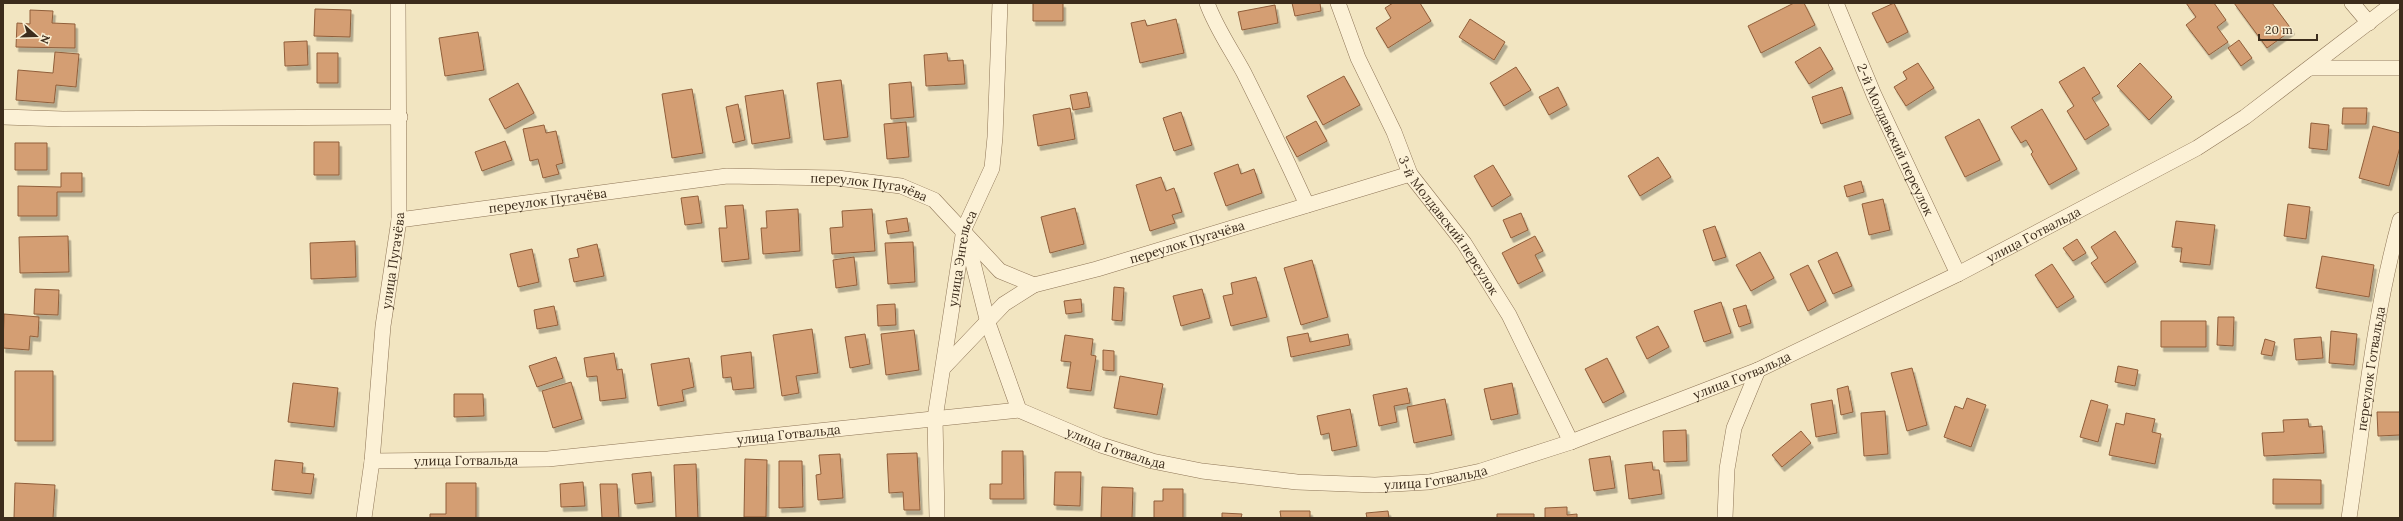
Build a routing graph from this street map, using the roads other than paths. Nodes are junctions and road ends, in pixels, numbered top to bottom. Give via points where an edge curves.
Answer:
1 (398, 3) edge
2 (1000, 3) edge
3 (1207, 3) edge
4 (1338, 3) edge
5 (1836, 3) edge
6 (2352, 3) edge
7 (2394, 3) edge
8 (2369, 23) junction
9 (2310, 68) junction
10 (2400, 68) edge
11 (3, 117) edge
12 (400, 117) junction
13 (1410, 174) junction
14 (1307, 205) junction
15 (400, 220) junction
16 (2400, 220) edge
17 (964, 229) junction
18 (1958, 274) junction
19 (1034, 285) junction
20 (988, 323) junction
21 (944, 367) junction
22 (1758, 370) junction
23 (1019, 410) junction
24 (936, 418) junction
25 (1571, 442) junction
26 (372, 461) junction
27 (364, 518) edge
28 (937, 518) edge
29 (1725, 518) edge
30 (2349, 518) edge

1 - 12 street, улица Пугачёва
2 - 17 street, улица Энгельса via 992,168
3 - 14 street via 1215,24 1273,131
4 - 13 street, 3-й Молдавский переулок via 1358,58 1394,132
5 - 18 street, 2-й Молдавский переулок via 1874,96
6 - 8 street
7 - 8 street, улица Готвальда
8 - 9 street, улица Готвальда
9 - 10 street
9 - 18 street, улица Готвальда via 2245,117 2197,148
11 - 12 street
12 - 15 street, улица Пугачёва
13 - 14 street, переулок Пугачёва
13 - 25 street, 3-й Молдавский переулок via 1464,243 1509,315
14 - 19 street, переулок Пугачёва via 1097,269
15 - 17 street, переулок Пугачёва via 727,176 837,178 901,186 934,200
15 - 26 street, улица Пугачёва via 383,326
16 - 30 street, переулок Готвальда via 2390,255 2377,322
17 - 19 street, переулок Пугачёва via 1000,271
17 - 20 street
17 - 21 street, улица Энгельса
18 - 22 street, улица Готвальда
19 - 20 street via 1004,304
20 - 21 street
20 - 23 street
21 - 24 street, улица Энгельса
22 - 25 street, улица Готвальда
22 - 29 street via 1734,428 1727,469
23 - 24 street, улица Готвальда
23 - 25 street, улица Готвальда via 1101,445 1152,461 1202,471 1297,482 1375,485 1428,482 1481,471
24 - 26 street, улица Готвальда via 548,459
24 - 28 street, улица Энгельса
26 - 27 street, улица Пугачёва

